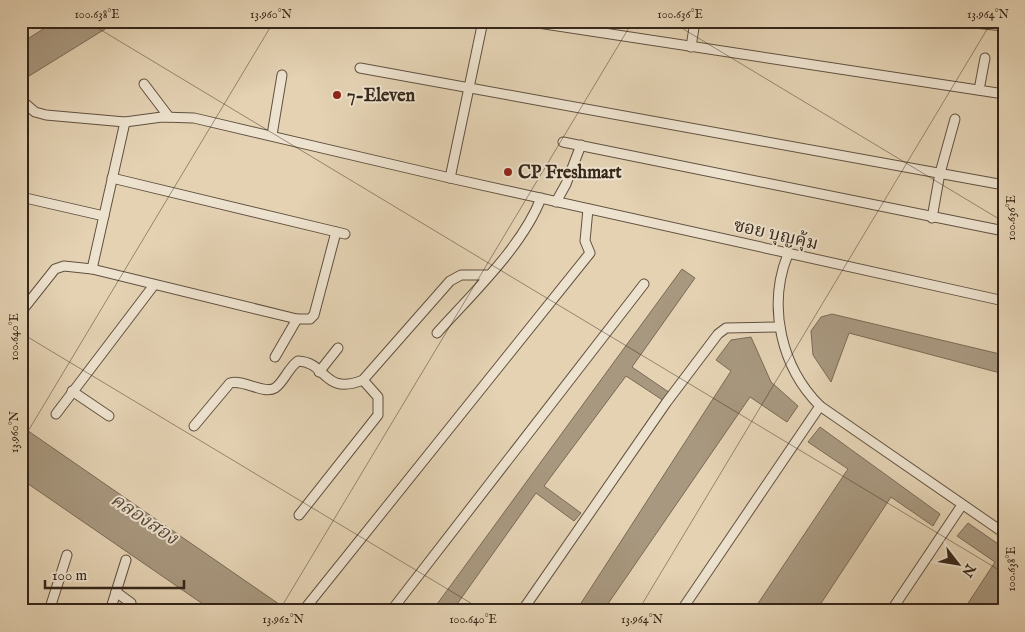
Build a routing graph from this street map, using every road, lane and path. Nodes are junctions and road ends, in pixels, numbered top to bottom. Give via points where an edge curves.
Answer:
1 (483, 21) edge
2 (525, 21) edge
3 (695, 21) edge
4 (954, 21) edge
5 (1004, 26) edge
6 (691, 47) junction
7 (985, 58) dead end
8 (360, 68) dead end
9 (282, 75) dead end
10 (144, 84) dead end
11 (469, 89) junction
12 (979, 90) junction
13 (1004, 94) edge
14 (21, 100) edge
15 (169, 117) junction
16 (955, 118) dead end
17 (125, 122) junction
18 (272, 135) junction
19 (563, 142) dead end
20 (580, 145) junction
21 (940, 172) junction
22 (112, 178) junction
23 (450, 178) junction
24 (1004, 185) edge
25 (21, 197) edge
26 (540, 198) junction
27 (556, 202) junction
28 (588, 209) junction
29 (104, 216) junction
30 (932, 218) junction
31 (1004, 231) edge
32 (788, 254) junction
33 (92, 269) junction
34 (489, 275) junction
35 (644, 284) dead end
36 (154, 285) junction
37 (1004, 301) edge
38 (21, 312) edge
39 (297, 319) junction
40 (779, 327) junction
41 (437, 333) dead end
42 (338, 348) dead end
43 (274, 357) dead end
44 (320, 372) junction
45 (364, 380) junction
46 (72, 392) junction
47 (820, 406) junction
48 (56, 414) dead end
49 (110, 416) dead end
50 (194, 426) dead end
51 (962, 505) junction
52 (299, 515) dead end
53 (1004, 533) edge
54 (67, 555) dead end
55 (126, 560) dead end
56 (116, 592) junction
57 (49, 611) edge
58 (110, 611) edge
59 (132, 611) edge
60 (303, 611) edge
61 (391, 611) edge
62 (522, 611) edge
63 (681, 611) edge
64 (891, 611) edge

1 - 11 street
2 - 6 street
3 - 6 street
4 - 5 street
6 - 12 street
7 - 12 street
8 - 11 street
9 - 18 street
10 - 15 street
11 - 21 street
11 - 23 street
12 - 13 street
14 - 17 street, ซอย บุญคุ้ม via 35,112 46,115
15 - 17 street, ซอย บุญคุ้ม
15 - 18 street, ซอย บุญคุ้ม via 194,118
16 - 21 street
17 - 22 street
18 - 23 street, ซอย บุญคุ้ม
19 - 20 street
20 - 27 street
20 - 30 street
21 - 24 street
21 - 30 street
22 - 29 street
22 - 39 street via 341,233 314,315 310,319
23 - 26 street, ซอย บุญคุ้ม
25 - 29 street
26 - 27 street, ซอย บุญคุ้ม
26 - 34 street via 526,229
27 - 28 street, ซอย บุญคุ้ม
28 - 32 street, ซอย บุญคุ้ม
28 - 60 street via 585,241 590,253
29 - 33 street
30 - 31 street
32 - 37 street, ซอย บุญคุ้ม
32 - 40 street via 778,290
33 - 36 street
33 - 38 street via 64,266 55,269
34 - 41 street
34 - 45 street via 461,275 450,281
35 - 61 street
36 - 39 street
36 - 46 street
39 - 43 street
40 - 47 street via 792,368
40 - 62 street via 726,328 718,334 666,403
42 - 44 street
44 - 45 street via 340,385
44 - 50 street via 311,364 298,361 275,388 267,390 243,382 230,383
45 - 52 street via 378,397 378,415
46 - 48 street
46 - 49 street
47 - 51 street
47 - 63 street
51 - 53 street
51 - 64 street
54 - 57 street
55 - 56 street
56 - 58 street
56 - 59 street via 131,603

